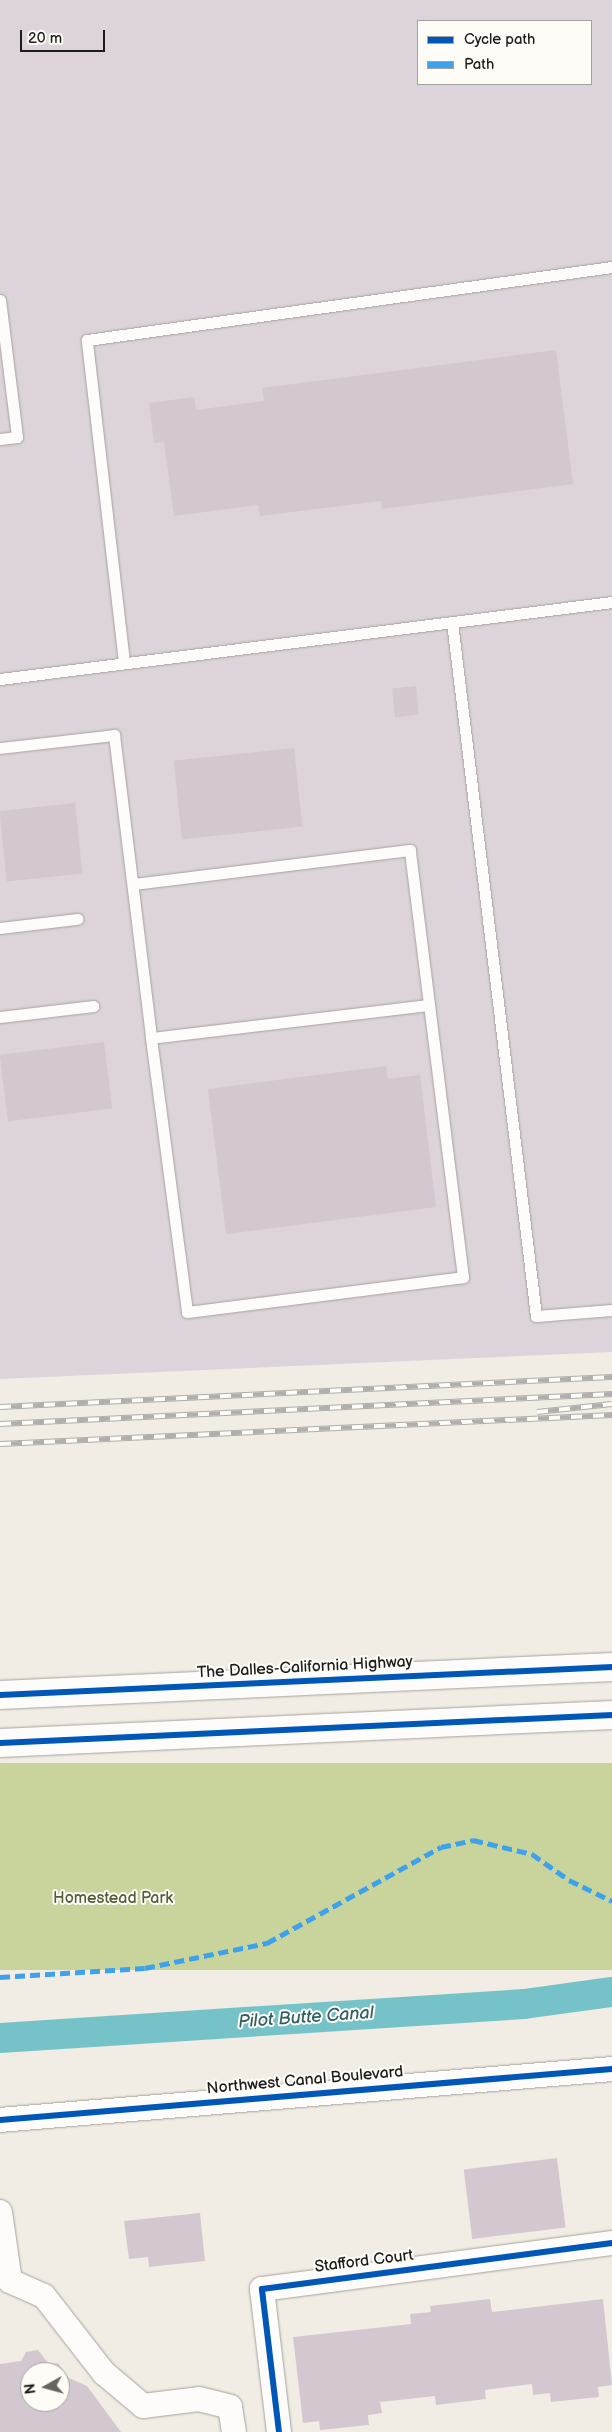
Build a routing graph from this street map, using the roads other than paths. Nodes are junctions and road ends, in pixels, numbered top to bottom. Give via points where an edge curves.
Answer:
1 (612, 267) edge
2 (0, 300) edge
3 (0, 439) edge
4 (612, 602) edge
5 (452, 622) junction
6 (124, 662) junction
7 (0, 679) edge
8 (0, 748) edge
9 (133, 884) junction
10 (77, 919) dead end
11 (0, 928) edge
12 (429, 1005) junction
13 (93, 1006) dead end
14 (0, 1017) edge
15 (151, 1038) junction
16 (612, 1310) edge
17 (612, 1667) edge
18 (0, 1695) edge
19 (612, 1715) edge
20 (0, 1743) edge
21 (612, 2069) edge
22 (0, 2120) edge
23 (0, 2212) edge
24 (612, 2243) edge
25 (5, 2284) edge
26 (234, 2432) edge
27 (279, 2432) edge

1 - 6 lane via 87,340
2 - 3 lane via 17,437
4 - 5 lane
5 - 6 lane
5 - 16 lane via 536,1316
6 - 7 lane
8 - 9 lane via 114,735
9 - 12 lane via 410,850
9 - 15 lane
10 - 11 lane
12 - 15 lane
12 - 15 lane via 463,1277 187,1312
13 - 14 lane
17 - 18 highway, The Dalles-California Highway
19 - 20 highway
21 - 22 street, Northwest Canal Boulevard
23 - 25 street
24 - 27 street, Stafford Court via 262,2289
25 - 26 street via 44,2296 104,2373 143,2406 200,2399 230,2407

